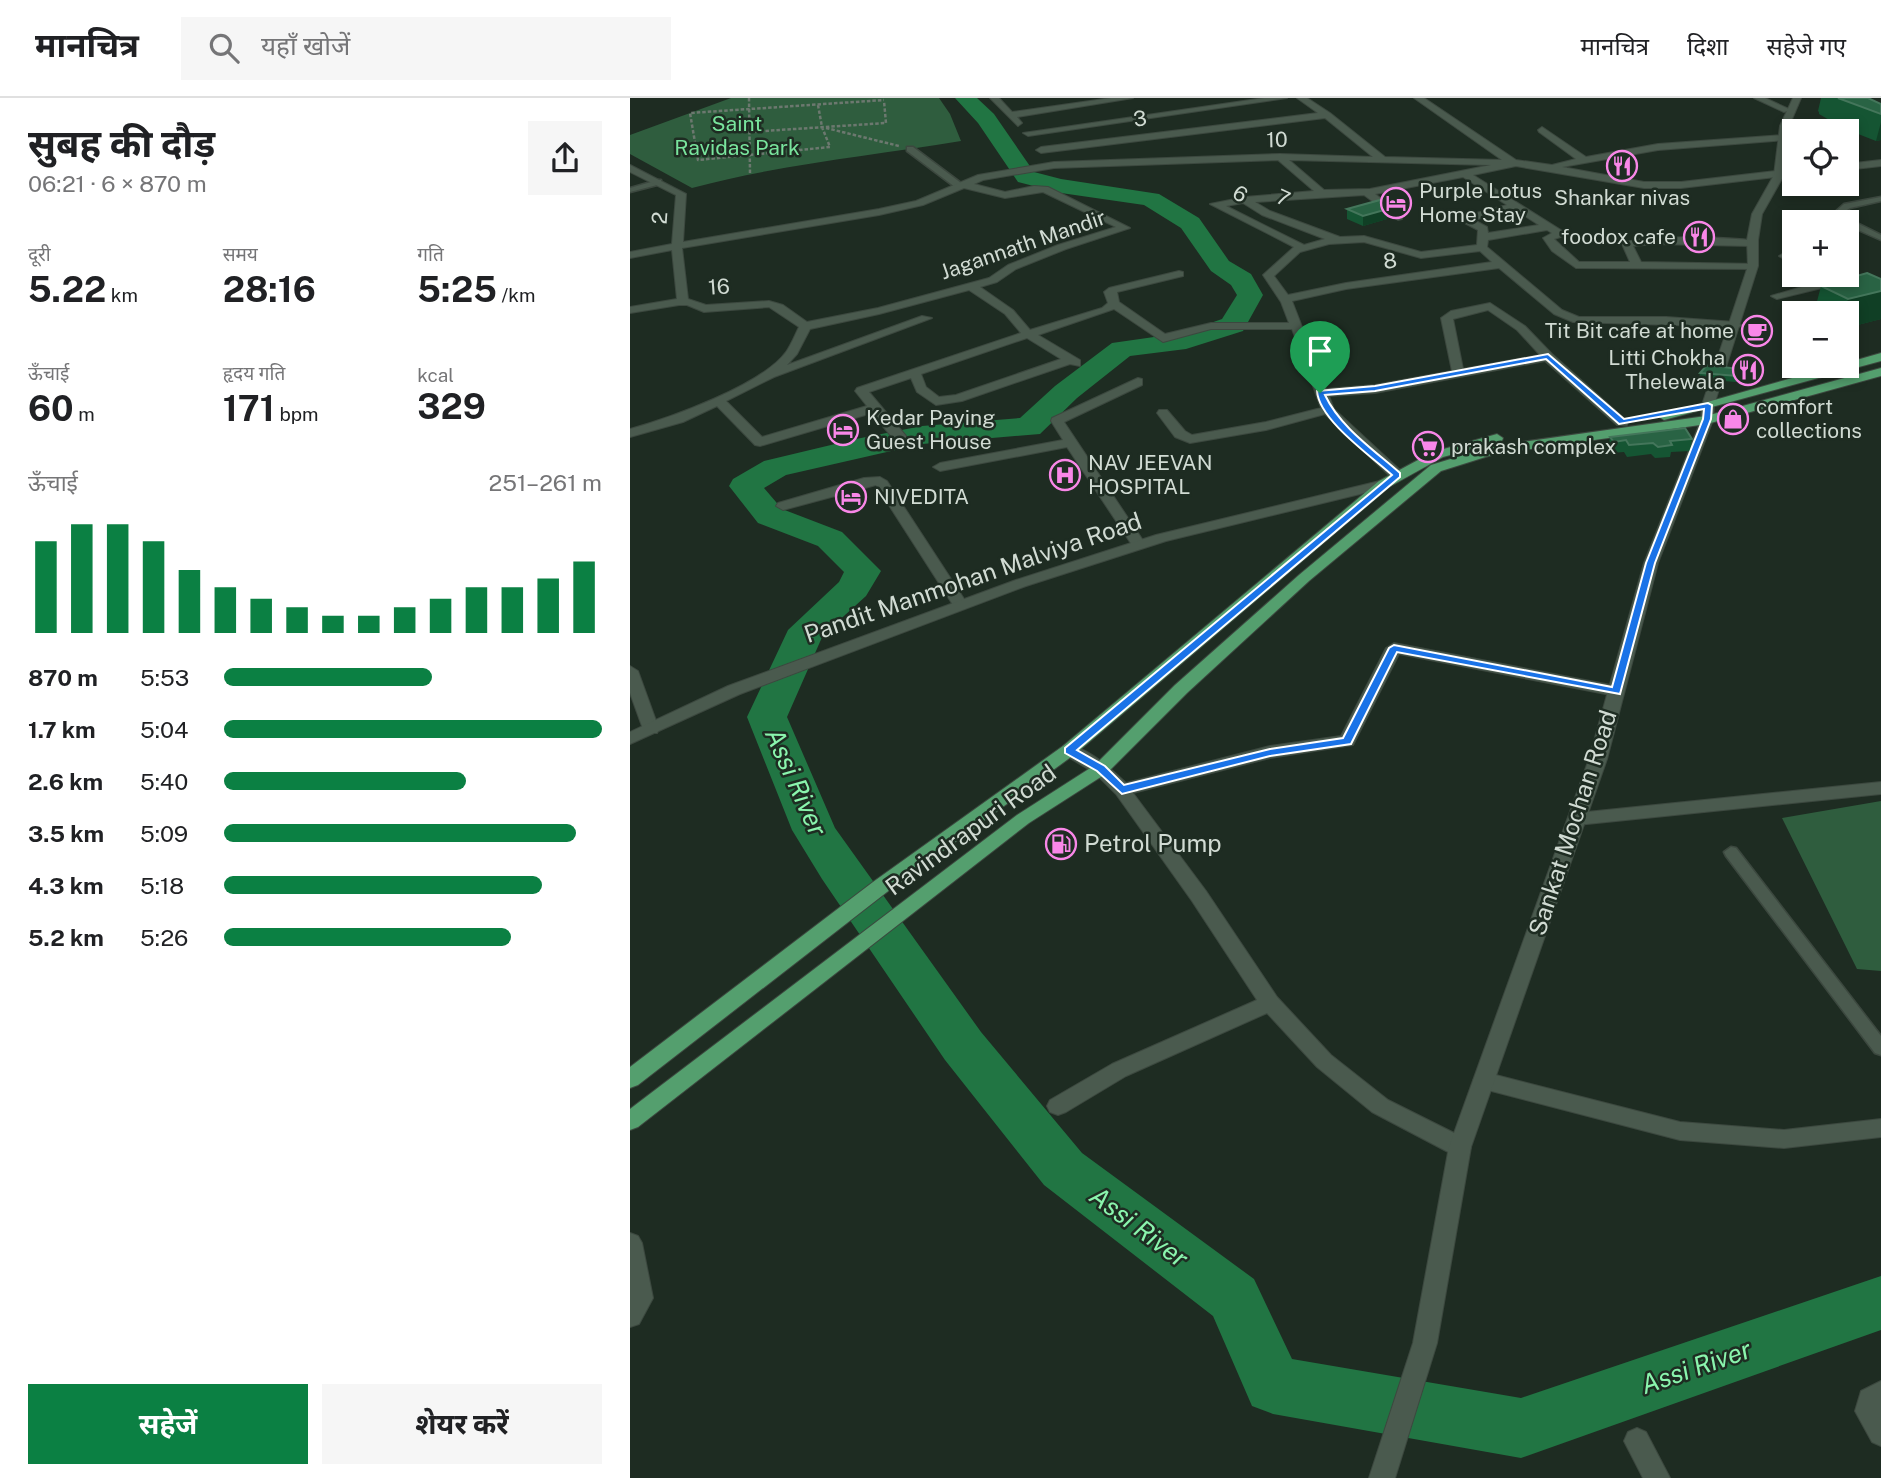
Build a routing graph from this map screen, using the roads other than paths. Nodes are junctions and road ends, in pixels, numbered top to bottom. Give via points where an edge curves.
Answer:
1 (994, 98) edge
2 (1129, 98) edge
3 (1283, 98) edge
4 (1300, 98) edge
5 (1418, 98) edge
6 (1758, 98) edge
7 (1797, 98) edge
8 (1230, 106) junction
9 (1056, 109) junction
10 (1787, 110) junction
11 (1010, 115) junction
12 (1327, 115) junction
13 (1152, 116) junction
14 (1785, 119) edge
15 (1247, 123) junction
16 (1076, 127) junction
17 (1542, 130) dead end
18 (1028, 133) junction
19 (1782, 138) joint
20 (1092, 143) junction
21 (910, 149) road end
22 (1041, 150) junction
23 (1280, 157) junction
24 (1382, 159) junction
25 (1583, 159) junction
26 (1517, 163) junction
27 (1881, 163) edge
28 (1054, 165) junction
29 (1859, 166) edge
30 (1549, 167) junction
31 (630, 168) edge
32 (1780, 173) junction
33 (1465, 174) junction
34 (658, 182) junction
35 (958, 185) junction
36 (630, 190) edge
37 (1369, 192) junction
38 (1322, 193) junction
39 (1881, 199) edge
40 (1245, 200) junction
41 (1514, 206) junction
42 (1398, 217) dead end
43 (1548, 226) junction
44 (1881, 238) edge
45 (1338, 240) junction
46 (1483, 242) junction
47 (1751, 243) junction
48 (677, 248) junction
49 (1303, 248) junction
50 (630, 255) edge
51 (1501, 264) junction
52 (1637, 265) junction
53 (1753, 266) junction
54 (1179, 274) dead end
55 (971, 286) junction
56 (1812, 287) edge
57 (1848, 287) edge
58 (1777, 296) dead end
59 (1284, 299) junction
60 (683, 302) junction
61 (1881, 303) edge
62 (1114, 304) junction
63 (630, 310) edge
64 (926, 318) dead end
65 (1735, 325) junction
66 (805, 326) junction
67 (1296, 326) junction
68 (1028, 334) junction
69 (1548, 356) junction
70 (1881, 357) edge
71 (914, 371) junction
72 (1458, 372) junction
73 (1881, 372) edge
74 (768, 376) junction
75 (1138, 382) dead end
76 (1320, 393) junction
77 (717, 399) junction
78 (875, 408) junction
79 (1328, 410) junction
80 (1708, 412) junction
81 (1163, 413) dead end
82 (1622, 422) junction
83 (630, 433) edge
84 (901, 439) dead end
85 (1071, 442) junction
86 (940, 467) dead end
87 (1391, 480) junction
88 (783, 506) dead end
89 (1139, 545) junction
90 (960, 605) junction
91 (630, 671) edge
92 (1616, 691) junction
93 (651, 729) junction
94 (630, 739) edge
95 (1069, 750) junction
96 (1101, 769) junction
97 (1881, 788) edge
98 (1122, 790) junction
99 (1577, 819) junction
100 (1731, 852) dead end
101 (1270, 1003) junction
102 (1881, 1048) edge
103 (630, 1079) edge
104 (1484, 1080) junction
105 (1058, 1106) dead end
106 (630, 1121) edge
107 (1881, 1128) edge
108 (1461, 1147) junction
109 (630, 1243) edge
110 (630, 1316) edge
111 (1881, 1393) edge
112 (1881, 1433) edge
113 (1637, 1441) dead end
114 (1382, 1478) edge
115 (1657, 1478) edge

1 - 11 street
2 - 9 street
2 - 13 street
3 - 8 street
4 - 12 street
5 - 26 street
6 - 10 street
7 - 10 street
8 - 13 street
8 - 15 street
9 - 11 street
9 - 16 street
10 - 14 street
11 - 18 street
12 - 15 street, 3
12 - 24 street
13 - 16 street
15 - 20 street, 3
16 - 18 street
16 - 20 street
17 - 25 street
18 - 22 street
19 - 25 street via 1658,147
19 - 32 street
20 - 22 street, 3
21 - 35 lane
22 - 28 street
23 - 24 street, 10
23 - 28 street, 10
23 - 38 street
24 - 26 street, 10
25 - 30 street
26 - 30 street
26 - 33 street, 7
27 - 29 street
28 - 35 street, 10
30 - 32 street via 1644,186
31 - 34 street, 2
32 - 47 street via 1764,198
33 - 37 street, 7
33 - 41 street
34 - 36 lane
34 - 48 street, 2 via 681,194
35 - 48 street, 10 via 879,212 763,229
35 - 55 street, Jagannath Mandir via 1006,195 1045,189 1125,228 1062,247
37 - 38 street, 7
37 - 42 street via 1367,195
38 - 40 street, 7
39 - 44 lane via 1839,212
40 - 45 street, 7 via 1266,213
40 - 49 street, 6 via 1215,204
41 - 43 street
41 - 46 street via 1465,219 1483,229
43 - 46 street
43 - 52 street via 1560,234 1548,238 1556,249 1577,265
45 - 46 street via 1364,239 1421,255
45 - 49 street
46 - 51 street
47 - 52 street via 1628,244
47 - 53 street
48 - 50 street, 10
48 - 60 street, 2
49 - 59 street via 1268,275
51 - 59 street, 8
51 - 65 street via 1558,312 1577,320
52 - 53 street
53 - 65 street, Sankat Mochan Road
54 - 62 street via 1113,290
55 - 66 street, Jagannath Mandir
55 - 68 street via 1009,312
56 - 58 street
57 - 61 street
59 - 67 street
60 - 63 street, 16
60 - 66 street, 16 via 704,309 775,304
62 - 67 street via 1163,338 1211,326
62 - 68 street
64 - 74 street
65 - 80 street, Sankat Mochan Road
66 - 74 street via 791,354
67 - 76 street
68 - 71 street
68 - 71 street via 1074,361 936,401 922,389
69 - 72 street
69 - 72 street via 1496,308 1482,307 1447,318
69 - 82 street
70 - 80 main road
71 - 78 street via 861,391
72 - 76 street via 1375,389
73 - 80 main road
74 - 77 street
75 - 85 street via 1057,421
76 - 79 street
77 - 78 street via 760,442
77 - 83 street via 680,419
78 - 84 street
79 - 81 street via 1190,439
79 - 87 street
80 - 82 main road, Ravindrapuri Road
80 - 92 street, Sankat Mochan Road via 1651,563
80 - 96 main road, Ravindrapuri Road via 1493,450 1436,468 1304,578
82 - 87 main road, Ravindrapuri Road via 1465,444 1415,463
85 - 86 street
85 - 89 street
87 - 89 street, Pandit Manmohan Malviya Road
87 - 95 main road, Ravindrapuri Road
88 - 90 street via 880,481
89 - 90 street, Pandit Manmohan Malviya Road
90 - 93 street, Pandit Manmohan Malviya Road via 734,690
91 - 93 street
92 - 98 street via 1394,648 1347,741 1270,752
92 - 99 street, Sankat Mochan Road
93 - 94 street, Pandit Manmohan Malviya Road
95 - 96 street
95 - 103 main road, Ravindrapuri Road via 880,887
96 - 98 street
96 - 106 main road, Ravindrapuri Road via 1023,819
97 - 99 street
98 - 101 street
99 - 104 street, Sankat Mochan Road
100 - 102 lane
101 - 105 street via 1119,1070
101 - 108 street via 1324,1061 1380,1106
104 - 107 street via 1680,1131 1784,1139
104 - 108 street, Sankat Mochan Road
108 - 114 street, Sankat Mochan Road via 1425,1343
109 - 110 street via 641,1298
111 - 112 street via 1870,1400 1868,1411
113 - 115 street

